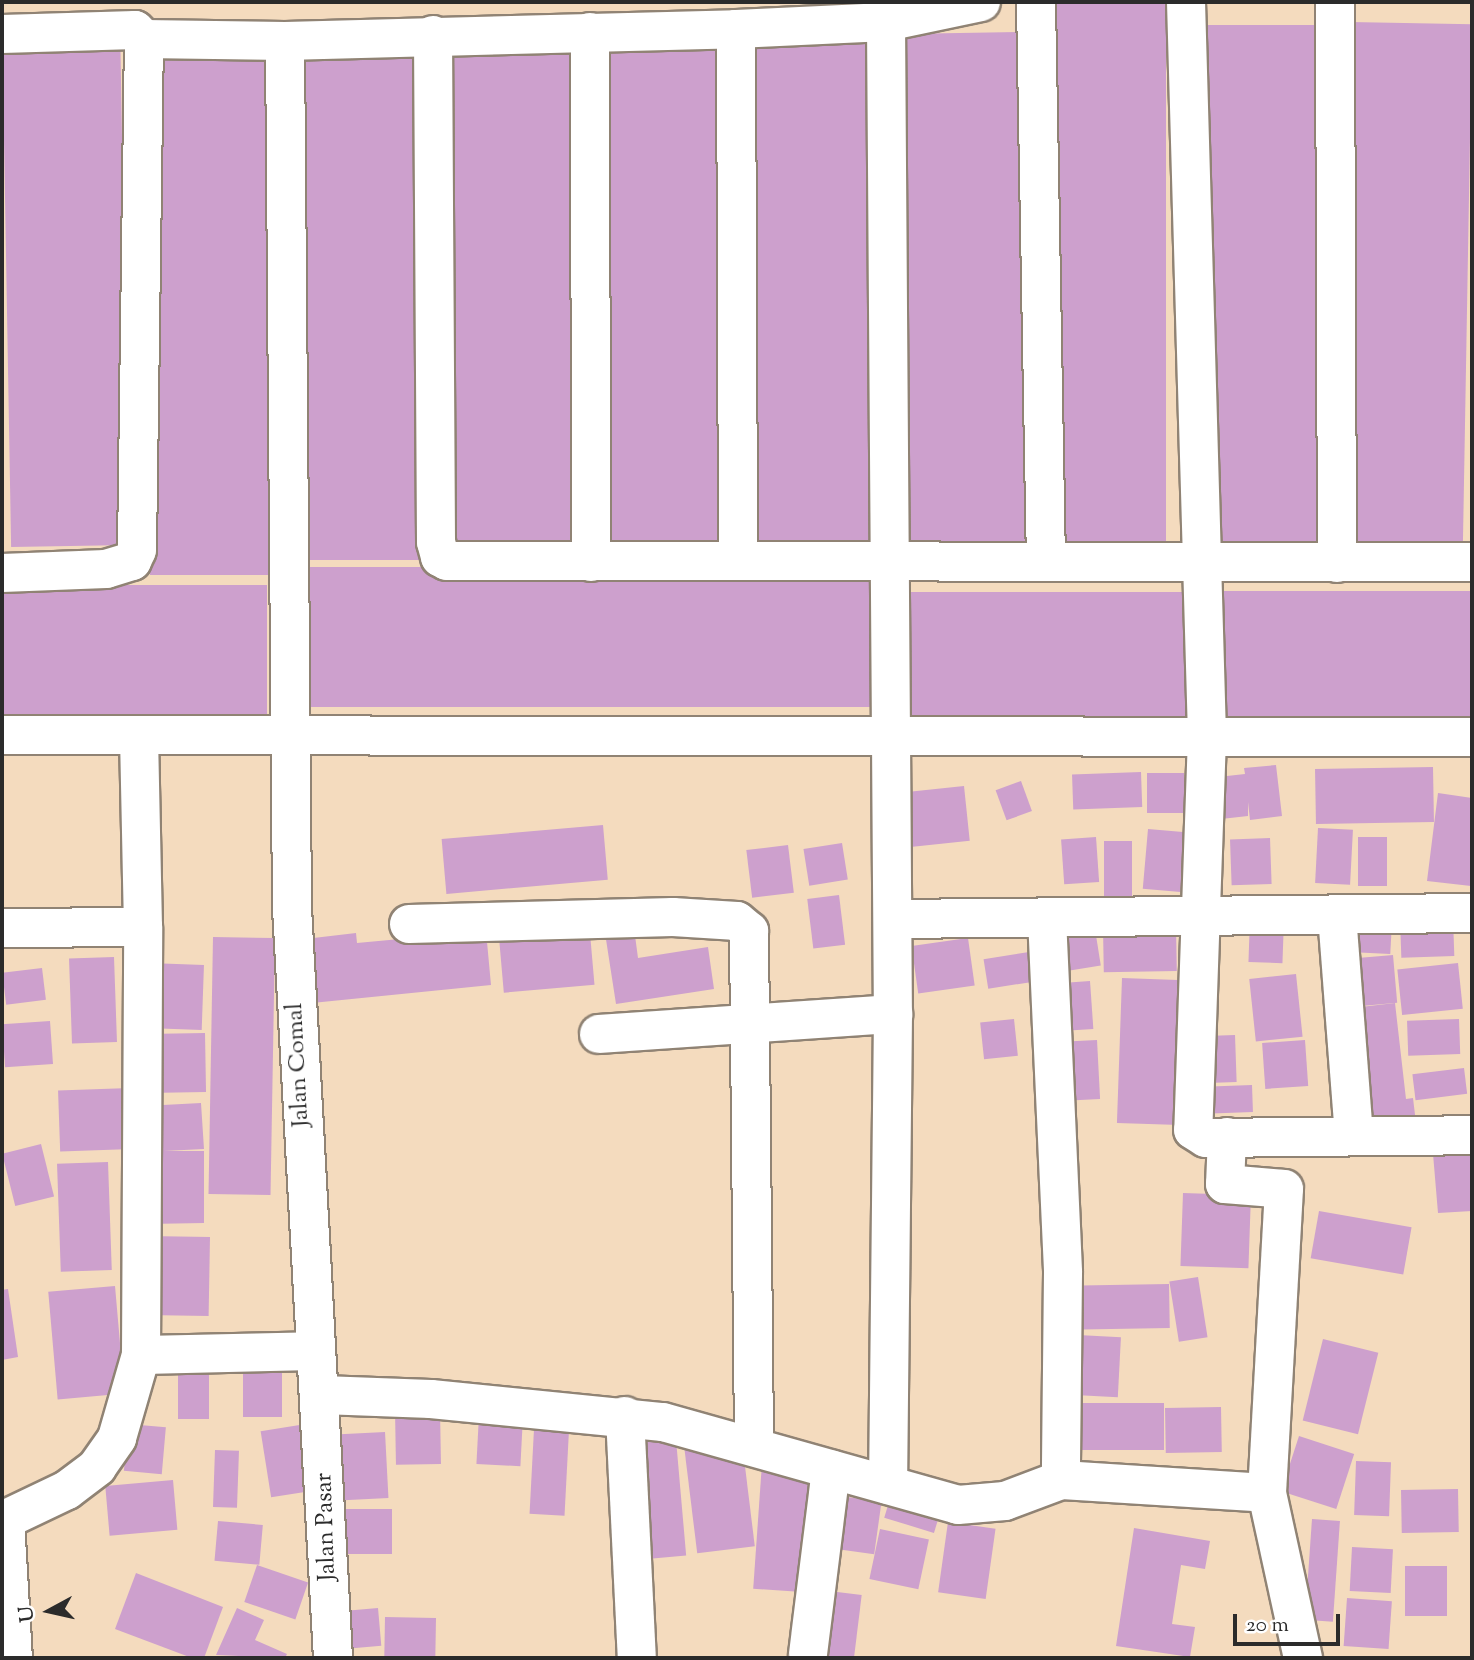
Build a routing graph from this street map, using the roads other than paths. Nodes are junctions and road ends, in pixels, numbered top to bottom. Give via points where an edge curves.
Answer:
1 (981, 2) edge
2 (1035, 2) edge
3 (1186, 2) edge
4 (1335, 2) edge
5 (886, 22) junction
6 (736, 29) junction
7 (590, 32) junction
8 (2, 34) edge
9 (433, 35) junction
10 (144, 39) junction
11 (285, 41) junction
12 (738, 561) junction
13 (888, 561) junction
14 (1046, 561) junction
15 (591, 562) junction
16 (1472, 562) edge
17 (1202, 563) junction
18 (1337, 563) junction
19 (2, 573) edge
20 (2, 735) edge
21 (139, 735) junction
22 (290, 735) junction
23 (893, 736) junction
24 (1207, 737) junction
25 (1472, 737) edge
26 (1472, 913) edge
27 (1337, 915) junction
28 (1047, 918) junction
29 (1203, 918) junction
30 (893, 919) junction
31 (409, 924) dead end
32 (144, 927) junction
33 (2, 928) edge
34 (893, 1014) junction
35 (746, 1026) junction
36 (599, 1034) dead end
37 (1353, 1135) junction
38 (1472, 1135) edge
39 (1227, 1136) junction
40 (316, 1351) junction
41 (141, 1355) junction
42 (322, 1395) junction
43 (625, 1416) junction
44 (754, 1445) junction
45 (831, 1469) junction
46 (1061, 1480) junction
47 (888, 1485) junction
48 (1267, 1493) junction
49 (4, 1521) edge
50 (808, 1654) dead end
51 (13, 1658) edge
52 (333, 1658) edge
53 (637, 1658) edge
54 (1303, 1658) edge

1 - 5 street
2 - 14 street
3 - 17 street
4 - 18 street
5 - 6 street
5 - 13 street
6 - 7 street
6 - 12 street
7 - 9 street
7 - 15 street
8 - 10 street via 135,30
9 - 11 street
9 - 15 street via 437,550 440,557 454,562
10 - 11 street
10 - 19 street via 136,550 132,561 106,569
11 - 22 street, Jalan Comal
12 - 13 street
12 - 15 street
13 - 14 street
13 - 23 street
14 - 17 street
16 - 18 street
17 - 18 street
17 - 24 street
20 - 21 street
21 - 22 street
21 - 32 street
22 - 23 street
22 - 40 street, Jalan Comal via 292,922
23 - 24 street
23 - 30 street
24 - 25 street
24 - 29 street
26 - 27 street
27 - 29 street
27 - 37 street
28 - 29 street
28 - 30 street
28 - 46 street via 1063,1273
29 - 39 street via 1193,1130 1198,1136
30 - 34 street
31 - 35 street via 673,917 737,921 750,940
32 - 33 street
32 - 41 street
34 - 35 street
34 - 47 street
35 - 36 street
35 - 44 street
37 - 38 street
37 - 39 street
39 - 48 street via 1225,1184 1284,1189
40 - 41 street
40 - 42 street, Jalan Comal
41 - 49 street via 117,1438 97,1467 67,1490
42 - 43 street
42 - 52 street, Jalan Pasar
43 - 44 street
43 - 53 street
44 - 45 street
45 - 47 street
45 - 50 street
46 - 47 street via 978,1506 942,1502
46 - 48 street
48 - 54 street
49 - 51 street

